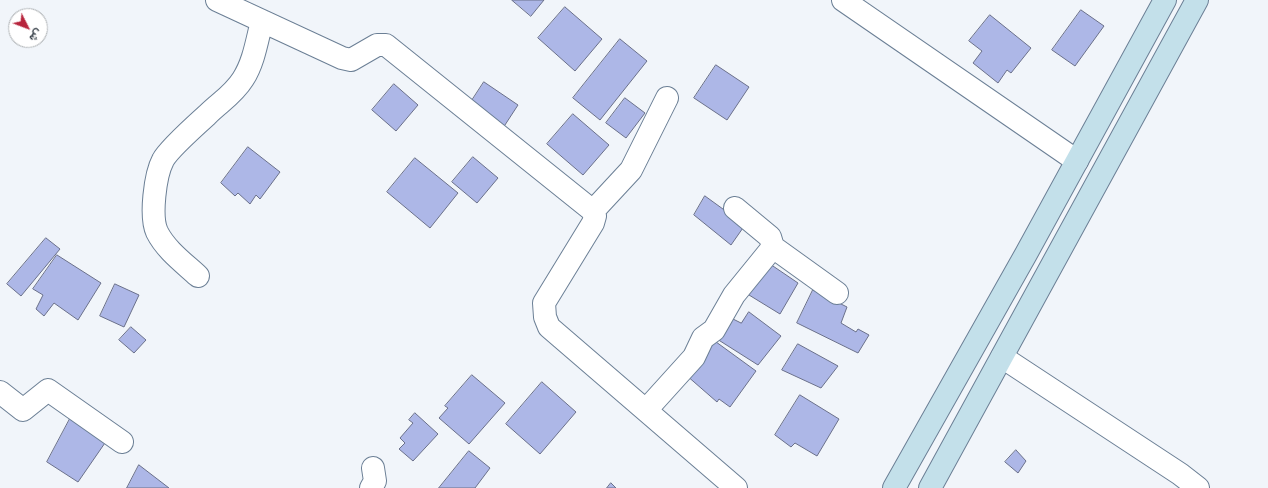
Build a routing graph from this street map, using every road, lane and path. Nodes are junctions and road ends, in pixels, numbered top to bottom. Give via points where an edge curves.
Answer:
1 (217, 0) edge
2 (843, 0) edge
3 (1165, 0) edge
4 (1196, 0) edge
5 (262, 21) junction
6 (667, 98) dead end
7 (1077, 161) junction
8 (735, 208) dead end
9 (593, 211) junction
10 (773, 247) junction
11 (1026, 254) junction
12 (1048, 270) junction
13 (198, 276) dead end
14 (837, 293) dead end
15 (1002, 357) junction
16 (0, 392) edge
17 (647, 409) junction
18 (122, 442) dead end
19 (736, 488) edge
20 (894, 488) edge
21 (930, 488) edge
22 (1198, 488) edge

1 - 5 street
2 - 7 street
3 - 7 main road
4 - 12 main road
5 - 9 street via 351,60 378,45 386,45
5 - 13 street via 244,78 228,99 208,113 163,160 155,185 157,231 174,255
6 - 9 street via 631,170
7 - 11 main road
8 - 10 street via 770,237
9 - 17 street via 593,223 544,303 545,317 549,327
10 - 14 street
10 - 17 street via 734,295 714,330 704,338 694,357
11 - 12 main road
11 - 20 main road
12 - 15 main road
15 - 21 main road
15 - 22 street
16 - 18 street via 23,410 48,390
17 - 19 street

